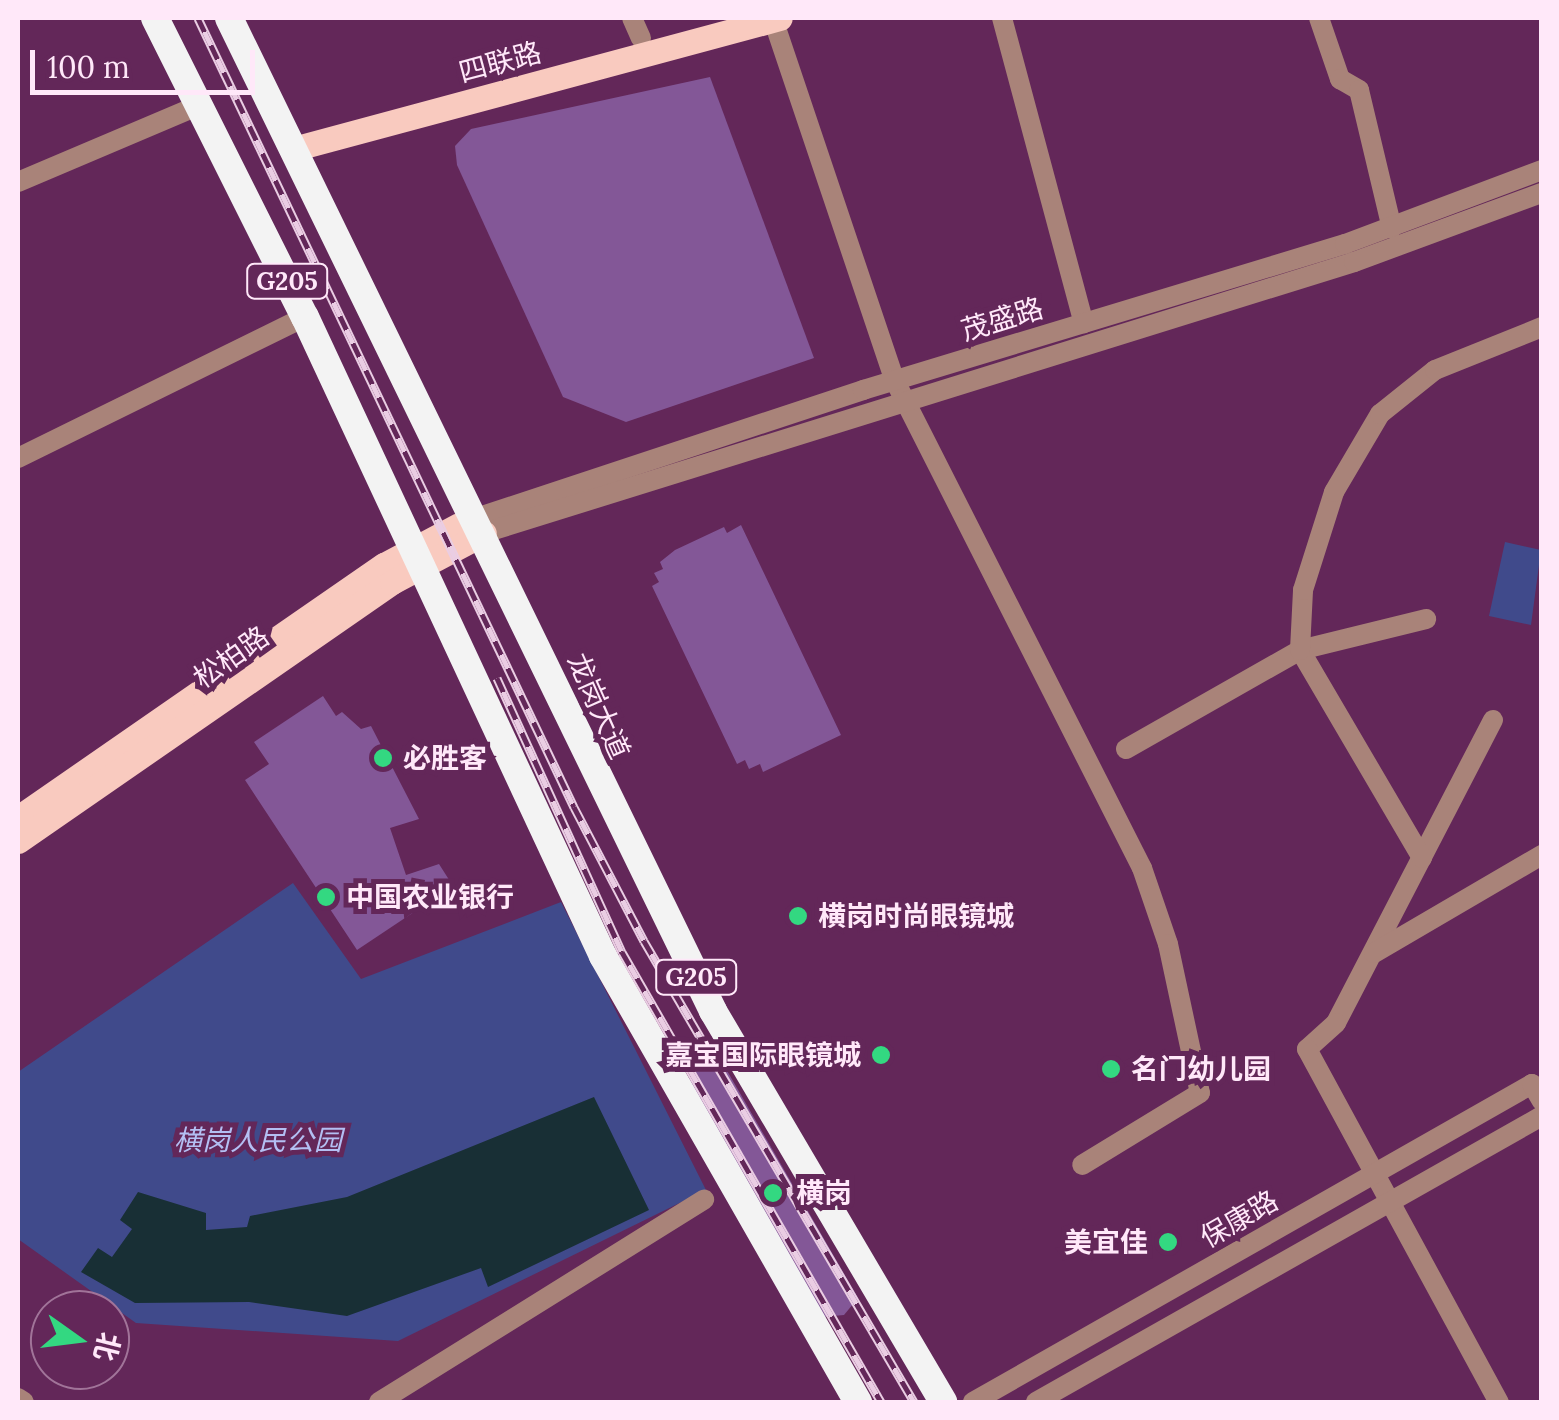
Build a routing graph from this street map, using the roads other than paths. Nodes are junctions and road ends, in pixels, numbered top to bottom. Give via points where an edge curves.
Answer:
1 (155, 18) edge
2 (229, 18) edge
3 (717, 18) edge
4 (777, 18) edge
5 (1002, 18) edge
6 (1319, 18) edge
7 (636, 28) edge
8 (197, 106) junction
9 (290, 141) junction
10 (1542, 170) edge
11 (18, 182) edge
12 (1542, 194) edge
13 (1392, 228) junction
14 (305, 317) junction
15 (1084, 323) junction
16 (1542, 327) edge
17 (894, 381) junction
18 (905, 401) junction
19 (18, 458) edge
20 (480, 525) junction
21 (418, 555) junction
22 (1426, 619) dead end
23 (1300, 650) junction
24 (1493, 720) dead end
25 (1126, 748) dead end
26 (18, 818) edge
27 (18, 840) edge
28 (1542, 854) edge
29 (1422, 858) junction
30 (1372, 954) junction
31 (1537, 1093) edge
32 (1542, 1116) edge
33 (1082, 1165) dead end
34 (1372, 1174) junction
35 (704, 1200) dead end
36 (1388, 1204) junction
37 (18, 1398) edge
38 (24, 1402) edge
39 (378, 1402) edge
40 (858, 1402) edge
41 (943, 1402) edge
42 (974, 1402) edge
43 (1036, 1402) edge
44 (1499, 1402) edge

1 - 8 highway, G205
2 - 9 highway, 龙岗大道 / G205
3 - 7 main road, 四联路
4 - 9 main road, 四联路
4 - 17 street
5 - 15 street
6 - 13 street via 1340,80 1359,90
7 - 9 main road, 四联路
8 - 11 street
8 - 14 highway, G205
9 - 20 highway, 龙岗大道 / G205
10 - 13 street, 茂盛路
12 - 18 street, 茂盛路 via 1370,257
13 - 15 street, 茂盛路
14 - 19 street
14 - 21 highway, G205
15 - 17 street, 茂盛路
16 - 23 street via 1434,370 1380,414 1348,464 1313,546 1298,624
17 - 18 street
17 - 20 street, 茂盛路
18 - 20 street, 茂盛路
18 - 33 street via 1142,868 1168,944 1200,1092
20 - 21 main road, 松柏路
20 - 41 highway, 龙岗大道 / G205 via 604,797 713,1011
21 - 26 main road, 松柏路
21 - 27 main road, 松柏路
21 - 40 highway, G205 via 603,956
22 - 23 street
23 - 25 street
23 - 29 street
24 - 29 street
28 - 30 street
29 - 30 street
30 - 34 street via 1336,1023 1307,1049
31 - 34 street, 保康路
32 - 36 street
34 - 36 street
34 - 42 street, 保康路
35 - 39 street
36 - 43 street
36 - 44 street
37 - 38 street

